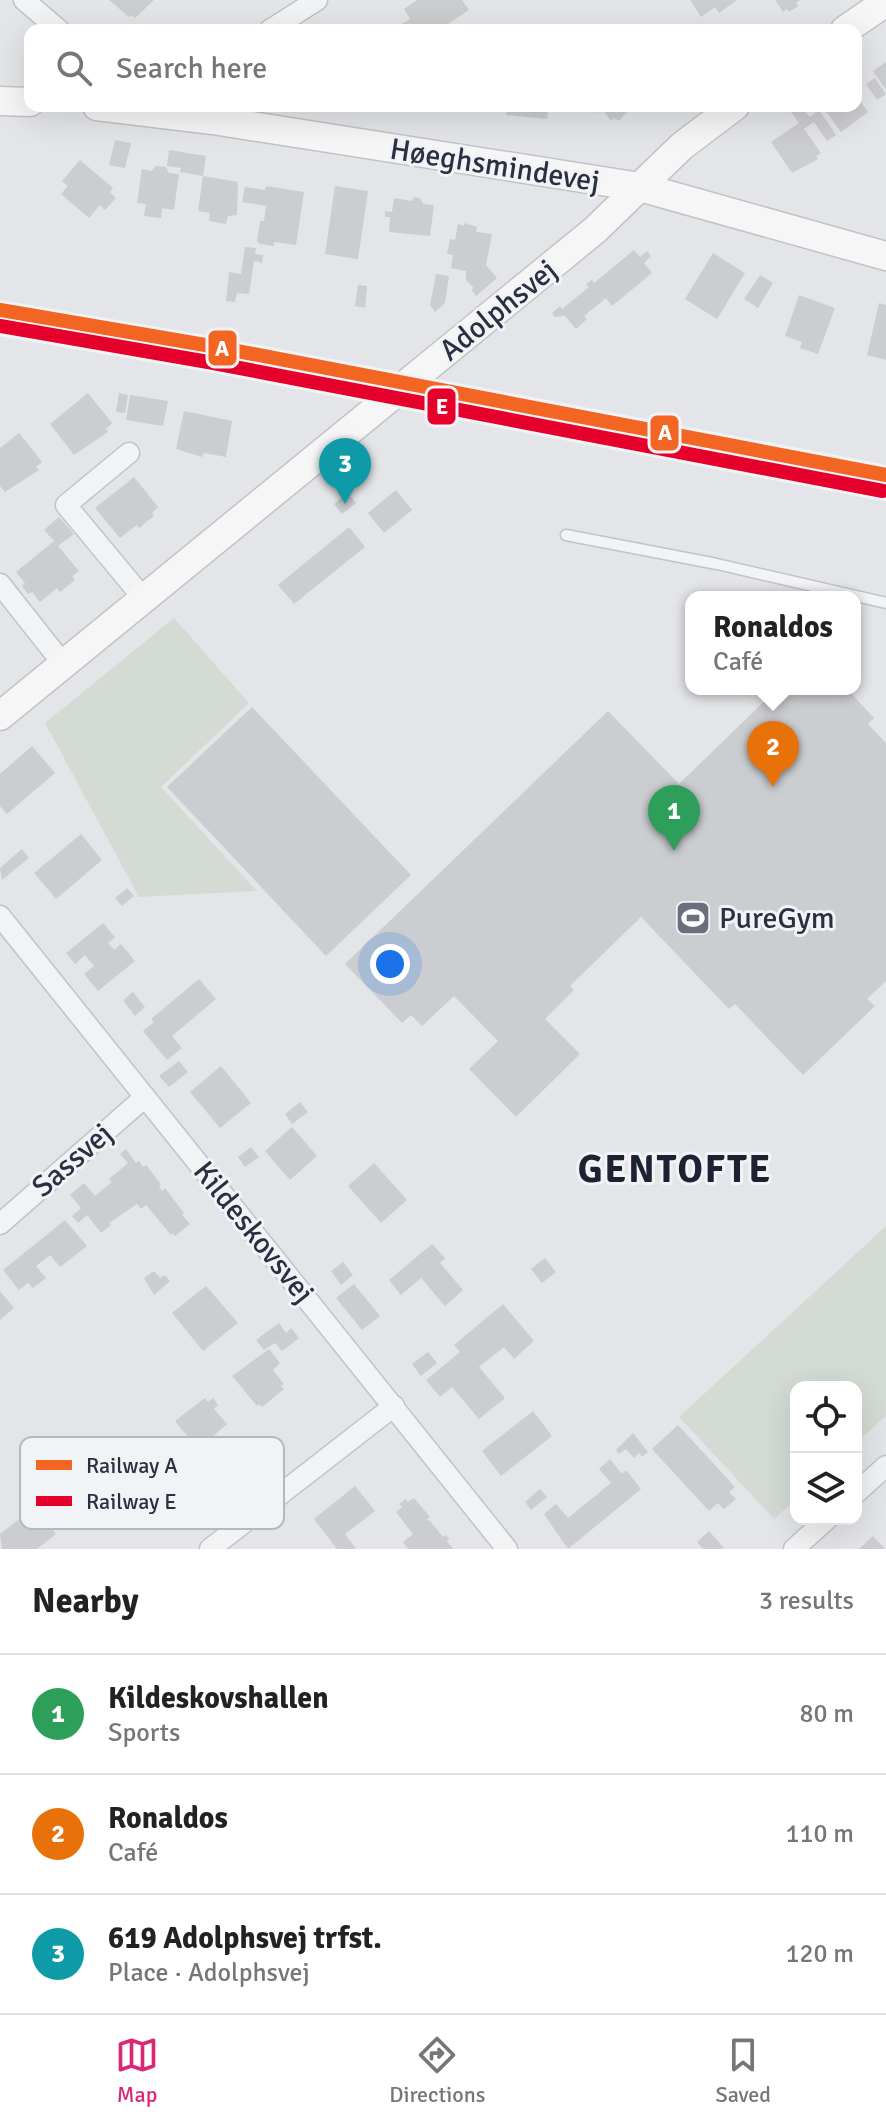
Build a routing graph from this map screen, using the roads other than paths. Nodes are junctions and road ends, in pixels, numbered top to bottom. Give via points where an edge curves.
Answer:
1 (24, 0) edge
2 (317, 0) edge
3 (886, 2) edge
4 (52, 24) edge
5 (279, 24) edge
6 (854, 24) edge
7 (0, 101) edge
8 (24, 102) edge
9 (727, 112) edge
10 (215, 113) edge
11 (640, 187) junction
12 (886, 256) edge
13 (129, 453) dead end
14 (566, 535) dead end
15 (0, 584) edge
16 (834, 591) edge
17 (861, 597) edge
18 (144, 599) junction
19 (886, 603) edge
20 (64, 665) junction
21 (0, 716) edge
22 (0, 916) edge
23 (145, 1097) junction
24 (0, 1224) edge
25 (394, 1406) junction
26 (886, 1466) edge
27 (862, 1488) edge
28 (284, 1491) edge
29 (820, 1525) edge
30 (236, 1529) edge
31 (210, 1549) edge
32 (507, 1549) edge
33 (794, 1549) edge

1 - 4 street
2 - 5 street
3 - 6 street
7 - 8 street
9 - 11 street, Adolphsvej
10 - 11 street, Høeghsmindevej
11 - 12 street, Høeghsmindevej
11 - 18 street, Adolphsvej via 595,230
13 - 18 street via 66,505
14 - 16 lane
15 - 20 street
17 - 19 lane
18 - 20 street, Adolphsvej
20 - 21 street, Adolphsvej
22 - 23 street, Kildeskovsvej
23 - 24 street, Sassvej
23 - 25 street, Kildeskovsvej
25 - 28 street
25 - 32 street, Kildeskovsvej
26 - 27 street
29 - 33 street
30 - 31 street

